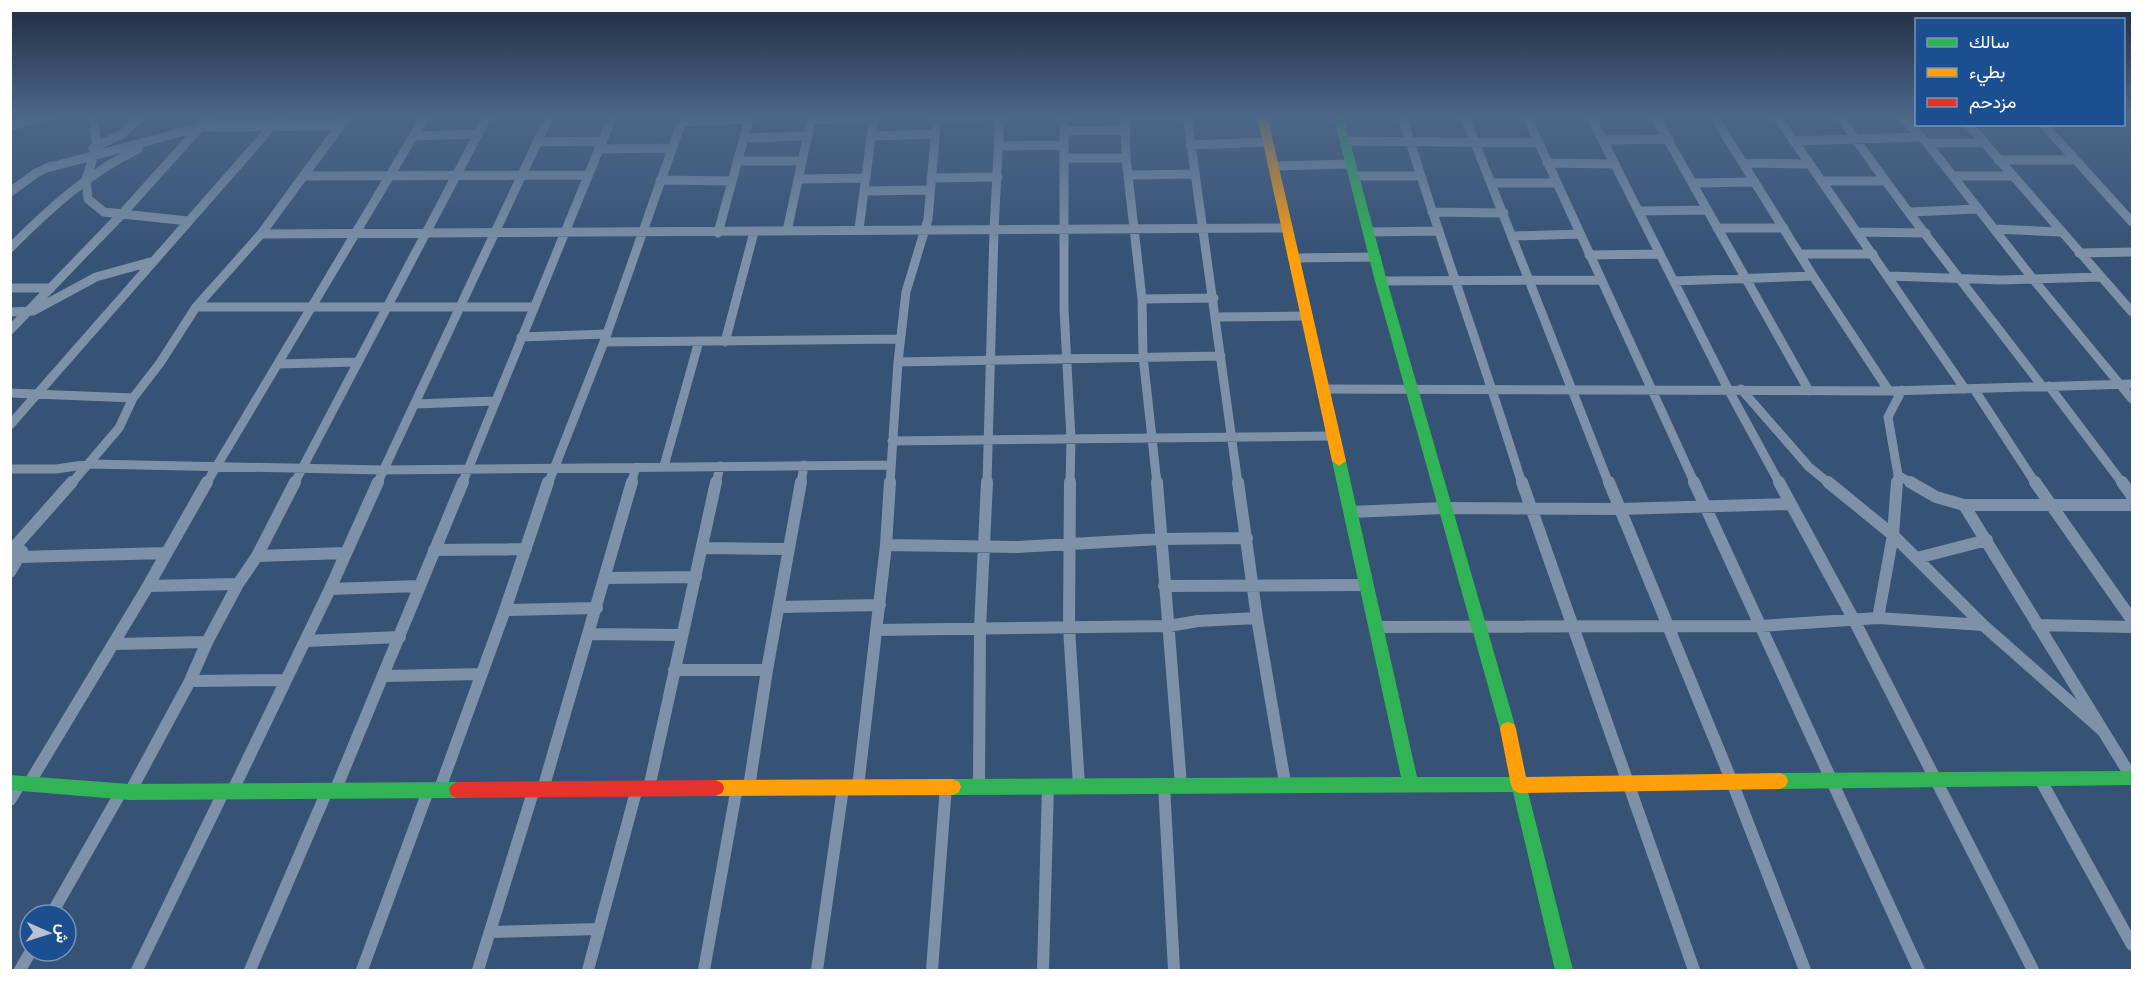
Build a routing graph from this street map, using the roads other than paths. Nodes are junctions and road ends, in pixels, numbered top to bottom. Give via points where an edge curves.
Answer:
1 (63, 161) edge
2 (73, 161) edge
3 (92, 161) edge
4 (116, 161) edge
5 (170, 161) edge
6 (241, 161) edge
7 (314, 161) edge
8 (399, 161) edge
9 (462, 161) edge
10 (528, 161) edge
11 (594, 161) edge
12 (667, 161) edge
13 (738, 161) joint
14 (802, 161) joint
15 (868, 161) edge
16 (932, 161) edge
17 (999, 161) edge
18 (1065, 161) edge
19 (1126, 161) edge
20 (1193, 161) edge
21 (1272, 161) edge
22 (1350, 161) edge
23 (1416, 161) edge
24 (1482, 161) edge
25 (1613, 161) edge
26 (1681, 161) edge
27 (1808, 161) edge
28 (1871, 161) edge
29 (1941, 161) edge
30 (1999, 161) edge
31 (2075, 161) edge
32 (1547, 163) joint
33 (1743, 163) joint
34 (1615, 164) junction
35 (1810, 164) junction
36 (1273, 166) junction
37 (47, 168) junction
38 (1353, 170) junction
39 (455, 174) junction
40 (522, 174) junction
41 (1195, 174) junction
42 (390, 175) junction
43 (588, 175) junction
44 (1129, 175) junction
45 (303, 176) junction
46 (1420, 176) junction
47 (1953, 176) junction
48 (2012, 176) junction
49 (998, 177) junction
50 (866, 178) junction
51 (931, 178) junction
52 (86, 179) junction
53 (798, 179) junction
54 (660, 180) junction
55 (732, 181) junction
56 (1822, 181) junction
57 (1884, 181) junction
58 (1755, 182) junction
59 (1492, 183) junction
60 (1556, 183) junction
61 (1693, 183) junction
62 (930, 190) junction
63 (864, 191) junction
64 (10, 192) edge
65 (1707, 210) junction
66 (1977, 210) junction
67 (1638, 211) junction
68 (1432, 212) junction
69 (1911, 212) junction
70 (1504, 213) junction
71 (122, 214) junction
72 (188, 221) junction
73 (2133, 222) edge
74 (1287, 228) junction
75 (1717, 228) junction
76 (1784, 228) junction
77 (925, 229) junction
78 (1134, 229) junction
79 (1202, 229) junction
80 (1994, 229) junction
81 (859, 230) junction
82 (994, 230) junction
83 (1065, 230) junction
84 (642, 231) junction
85 (787, 231) junction
86 (1438, 231) junction
87 (355, 232) junction
88 (496, 232) junction
89 (564, 232) junction
90 (754, 232) junction
91 (1369, 232) junction
92 (1857, 232) junction
93 (2060, 232) junction
94 (424, 233) junction
95 (718, 233) junction
96 (1926, 233) junction
97 (261, 234) junction
98 (1580, 234) junction
99 (1513, 236) junction
100 (10, 248) edge
101 (2133, 252) edge
102 (2079, 253) junction
103 (1660, 254) junction
104 (1800, 254) junction
105 (1873, 254) junction
106 (1589, 255) junction
107 (1376, 257) junction
108 (1295, 258) junction
109 (151, 262) junction
110 (1813, 276) junction
111 (1889, 276) junction
112 (2101, 277) junction
113 (1961, 279) junction
114 (2033, 279) junction
115 (1600, 280) junction
116 (1745, 280) junction
117 (1382, 281) junction
118 (1456, 281) junction
119 (1529, 281) junction
120 (1674, 281) junction
121 (10, 288) edge
122 (51, 288) junction
123 (1142, 298) junction
124 (1214, 298) junction
125 (460, 307) junction
126 (196, 308) junction
127 (312, 308) junction
128 (384, 308) junction
129 (534, 308) junction
130 (10, 312) edge
131 (28, 312) junction
132 (2133, 312) edge
133 (1308, 316) junction
134 (1216, 317) junction
135 (10, 330) edge
136 (521, 337) junction
137 (605, 338) junction
138 (900, 339) junction
139 (699, 341) junction
140 (726, 342) junction
141 (1143, 356) junction
142 (1221, 356) junction
143 (1066, 358) junction
144 (991, 360) junction
145 (356, 362) junction
146 (898, 362) junction
147 (278, 364) junction
148 (2120, 384) junction
149 (2133, 384) edge
150 (2046, 386) junction
151 (1324, 389) junction
152 (1412, 389) junction
153 (1493, 389) junction
154 (1650, 389) junction
155 (1728, 389) junction
156 (1741, 389) junction
157 (1970, 389) junction
158 (1571, 390) junction
159 (1902, 390) junction
160 (1809, 391) junction
161 (1889, 391) junction
162 (10, 393) edge
163 (38, 394) junction
164 (133, 398) junction
165 (2133, 399) edge
166 (494, 401) junction
167 (416, 404) junction
168 (10, 425) edge
169 (1231, 436) junction
170 (1334, 436) junction
171 (1153, 437) junction
172 (1071, 439) junction
173 (892, 441) junction
174 (988, 441) junction
175 (90, 464) junction
176 (804, 465) junction
177 (891, 465) junction
178 (664, 466) junction
179 (720, 466) junction
180 (636, 467) junction
181 (215, 468) junction
182 (554, 468) junction
183 (10, 469) edge
184 (303, 469) junction
185 (468, 469) junction
186 (383, 470) junction
187 (1898, 475) junction
188 (2133, 496) edge
189 (1789, 504) junction
190 (2049, 504) junction
191 (1706, 505) junction
192 (1964, 505) junction
193 (2133, 505) edge
194 (1444, 508) junction
195 (1530, 508) junction
196 (1620, 509) junction
197 (1351, 512) junction
198 (1893, 535) junction
199 (1247, 538) junction
200 (1160, 539) junction
201 (1987, 540) junction
202 (1068, 543) junction
203 (886, 545) junction
204 (985, 546) junction
205 (703, 548) junction
206 (526, 549) junction
207 (789, 549) junction
208 (434, 550) junction
209 (166, 553) junction
210 (345, 553) junction
211 (15, 555) edge
212 (257, 556) junction
213 (1917, 558) junction
214 (10, 572) edge
215 (605, 578) junction
216 (696, 578) junction
217 (238, 584) junction
218 (1367, 585) junction
219 (148, 586) junction
220 (419, 586) junction
221 (1164, 586) junction
222 (1253, 586) junction
223 (330, 589) junction
224 (880, 605) junction
225 (779, 606) junction
226 (597, 608) junction
227 (505, 610) junction
228 (1257, 618) junction
229 (1878, 618) junction
230 (1854, 620) junction
231 (2133, 620) edge
232 (1983, 625) junction
233 (2037, 625) junction
234 (1169, 626) junction
235 (1573, 626) junction
236 (1668, 626) junction
237 (1760, 626) junction
238 (1377, 627) junction
239 (2133, 627) edge
240 (980, 628) junction
241 (1069, 628) junction
242 (1480, 628) junction
243 (877, 630) junction
244 (590, 634) junction
245 (681, 635) junction
246 (400, 637) junction
247 (305, 641) junction
248 (207, 642) junction
249 (113, 644) junction
250 (674, 670) junction
251 (767, 670) junction
252 (481, 674) junction
253 (385, 676) junction
254 (286, 680) junction
255 (190, 681) junction
256 (2103, 731) junction
257 (1936, 778) junction
258 (2133, 778) edge
259 (2040, 779) junction
260 (1834, 781) junction
261 (20, 782) edge
262 (1732, 782) junction
263 (1285, 783) junction
264 (1627, 783) junction
265 (1411, 784) junction
266 (1079, 785) junction
267 (1164, 785) junction
268 (1181, 785) junction
269 (1520, 785) junction
270 (946, 786) junction
271 (979, 786) junction
272 (1048, 786) junction
273 (743, 787) junction
274 (858, 787) junction
275 (643, 788) junction
276 (843, 788) junction
277 (538, 789) junction
278 (228, 790) junction
279 (331, 791) junction
280 (433, 791) junction
281 (126, 792) junction
282 (10, 800) edge
283 (58, 903) edge
284 (599, 929) junction
285 (490, 932) junction
286 (2133, 945) edge
287 (137, 970) edge
288 (250, 970) edge
289 (362, 970) edge
290 (478, 970) edge
291 (588, 970) edge
292 (704, 970) edge
293 (817, 970) edge
294 (932, 970) edge
295 (1043, 970) edge
296 (1174, 970) edge
297 (1564, 970) edge
298 (1694, 970) edge
299 (1805, 970) edge
300 (1919, 970) edge
301 (2034, 970) edge

1 - 37 street
2 - 37 street
3 - 52 street
4 - 52 street
5 - 71 street
6 - 72 street
7 - 45 street
8 - 42 street
9 - 39 street
10 - 40 street
11 - 43 street
12 - 54 street
13 - 14 street
13 - 55 street
14 - 53 street
15 - 50 street
16 - 51 street
17 - 49 street
18 - 83 street
19 - 44 street
20 - 41 street
21 - 36 street
22 - 38 street
23 - 46 street
24 - 59 street
25 - 34 street
26 - 61 street
27 - 35 street
28 - 57 street
29 - 47 street
30 - 48 street
31 - 73 street
32 - 34 street
32 - 60 street
33 - 35 street
33 - 58 street
34 - 67 street
35 - 56 street
36 - 38 street
36 - 74 street
37 - 64 street
38 - 46 street
38 - 91 street
39 - 40 street
39 - 42 street
39 - 94 street
40 - 43 street
40 - 88 street
41 - 44 street
41 - 79 street
42 - 45 street
42 - 87 street
43 - 89 street
44 - 78 street
45 - 97 street
46 - 68 street
47 - 48 street
47 - 66 street
48 - 93 street
49 - 51 street
49 - 82 street
50 - 53 street
50 - 63 street
51 - 62 street
52 - 71 street via 89,200 101,210
52 - 100 street
53 - 85 street
54 - 55 street
54 - 84 street
55 - 95 street
56 - 57 street
56 - 92 street
57 - 69 street
58 - 61 street
58 - 76 street
59 - 60 street
59 - 70 street
60 - 98 street
61 - 65 street
62 - 63 street
62 - 77 street
63 - 81 street
65 - 67 street
65 - 75 street
66 - 69 street
66 - 80 street
67 - 103 street
68 - 70 street
68 - 86 street
69 - 96 street
70 - 99 street
71 - 72 street
71 - 122 street
72 - 109 street
74 - 79 street
74 - 108 street
75 - 76 street
75 - 116 street
76 - 104 street
77 - 81 street
77 - 82 street
77 - 138 street via 908,281
78 - 79 street
78 - 83 street
78 - 123 street
79 - 124 street
80 - 93 street
80 - 114 street
81 - 85 street
82 - 83 street
82 - 144 street
83 - 143 street
84 - 89 street
84 - 95 street
84 - 137 street
85 - 90 street
86 - 91 street
86 - 118 street
87 - 94 street
87 - 97 street
87 - 127 street
88 - 89 street
88 - 94 street
88 - 125 street
89 - 129 street
90 - 95 street
90 - 140 street
91 - 107 street
92 - 96 street
92 - 105 street
93 - 102 street
94 - 128 street
96 - 113 street
97 - 126 street
98 - 99 street
98 - 106 street
99 - 119 street
101 - 102 street
102 - 112 street
103 - 106 street
103 - 120 street
104 - 105 street
104 - 110 street
105 - 111 street
106 - 115 street
107 - 108 street
107 - 117 street
108 - 133 street
109 - 131 street via 96,277
109 - 163 street
110 - 116 street
110 - 161 street
111 - 113 street
111 - 157 street
112 - 114 street
112 - 132 street
113 - 114 street
113 - 150 street
114 - 148 street
115 - 119 street
115 - 154 street
116 - 120 street
116 - 160 street
117 - 118 street
117 - 152 street
118 - 119 street
118 - 153 street
119 - 158 street
120 - 155 street
121 - 122 street
122 - 131 street
123 - 124 street
123 - 141 street
124 - 134 street
125 - 128 street
125 - 129 street
125 - 167 street
126 - 127 street
126 - 164 street
127 - 128 street
127 - 147 street
128 - 145 street
129 - 136 street
130 - 131 street
131 - 135 street
133 - 134 street
133 - 151 street
134 - 142 street
136 - 137 street
136 - 166 street
137 - 139 street
137 - 182 street
138 - 140 street
138 - 146 street
139 - 140 street
139 - 178 street
141 - 142 street
141 - 143 street
141 - 171 street
142 - 169 street
143 - 144 street
143 - 172 street
144 - 146 street
144 - 174 street
145 - 147 street
145 - 184 street
146 - 173 street
147 - 181 street
148 - 149 street
148 - 150 street
148 - 165 street
150 - 157 street
150 - 188 street
151 - 152 street
151 - 170 street
152 - 153 street
152 - 194 street
153 - 158 street
153 - 195 street
154 - 155 street
154 - 158 street
154 - 191 street
155 - 156 street
155 - 189 street
156 - 160 street
156 - 198 street via 1809,467
157 - 159 street
157 - 190 street
158 - 196 street
159 - 161 street
159 - 187 street via 1888,417
160 - 161 street
162 - 163 street
163 - 164 street
163 - 168 street
164 - 175 street via 119,428
166 - 167 street
166 - 185 street
167 - 186 street
169 - 170 street
169 - 171 street
169 - 199 street
170 - 197 street
171 - 172 street
171 - 200 street
172 - 174 street
172 - 202 street
173 - 174 street
173 - 177 street
174 - 204 street
175 - 181 street
175 - 183 street
175 - 211 street
176 - 177 street
176 - 179 street
176 - 207 street
177 - 203 street
178 - 179 street
178 - 180 street
179 - 205 street
180 - 182 street
180 - 215 street
181 - 184 street
181 - 209 street
182 - 185 street
182 - 206 street
184 - 186 street
184 - 212 street
185 - 186 street
185 - 208 street
186 - 210 street
187 - 192 street via 1936,497
187 - 198 street
189 - 191 street
189 - 230 street
190 - 192 street
190 - 193 street
190 - 231 street
191 - 196 street
191 - 237 street
192 - 201 street
194 - 195 street
194 - 197 street
194 - 242 street
195 - 196 street
195 - 235 street
196 - 236 street
197 - 218 street
198 - 213 street
198 - 229 street
199 - 200 street
199 - 222 street
200 - 202 street
200 - 221 street
201 - 213 street
201 - 233 street
202 - 204 street
202 - 241 street
203 - 204 street
203 - 224 street
204 - 240 street
205 - 207 street
205 - 216 street
206 - 208 street
206 - 227 street
207 - 225 street
208 - 220 street
209 - 211 street
209 - 219 street
210 - 212 street
210 - 223 street
211 - 214 street
212 - 217 street
213 - 232 street
215 - 216 street
215 - 226 street
216 - 245 street
217 - 219 street
217 - 248 street
218 - 222 street
218 - 238 street
219 - 249 street
220 - 223 street
220 - 246 street
221 - 222 street
221 - 234 street
222 - 228 street
223 - 247 street
224 - 225 street
224 - 243 street
225 - 251 street
226 - 227 street
226 - 244 street
227 - 252 street
228 - 234 street
228 - 263 street
229 - 230 street
229 - 232 street
230 - 237 street
230 - 257 street
232 - 256 street
233 - 239 street
233 - 256 street
234 - 241 street
234 - 268 street
235 - 236 street
235 - 242 street
235 - 264 street
236 - 237 street
236 - 262 street
237 - 260 street
238 - 242 street
238 - 265 street
240 - 241 street
240 - 243 street
240 - 271 street
241 - 266 street
242 - 269 street
243 - 274 street
244 - 245 street
244 - 277 street
245 - 250 street
246 - 247 street
246 - 253 street
247 - 254 street
248 - 249 street
248 - 255 street
249 - 261 street
250 - 251 street
250 - 275 street
251 - 273 street
252 - 253 street
252 - 280 street
253 - 279 street
254 - 255 street
254 - 278 street
255 - 281 street
256 - 258 street
257 - 259 street
257 - 260 street
257 - 301 street
258 - 259 street
259 - 286 street
260 - 262 street
260 - 300 street
261 - 281 street
261 - 282 street
262 - 264 street
262 - 299 street
263 - 265 street
263 - 268 street
264 - 269 street
264 - 298 street
265 - 269 street
266 - 267 street
266 - 272 street
267 - 268 street
267 - 296 street
269 - 297 street
270 - 271 street
270 - 274 street
270 - 294 street
271 - 272 street
272 - 295 street
273 - 275 street
273 - 276 street
273 - 292 street
274 - 276 street
275 - 277 street
275 - 284 street
276 - 293 street
277 - 280 street
277 - 285 street
278 - 279 street
278 - 281 street
278 - 287 street
279 - 280 street
279 - 288 street
280 - 289 street
281 - 283 street
284 - 285 street
284 - 291 street
285 - 290 street

